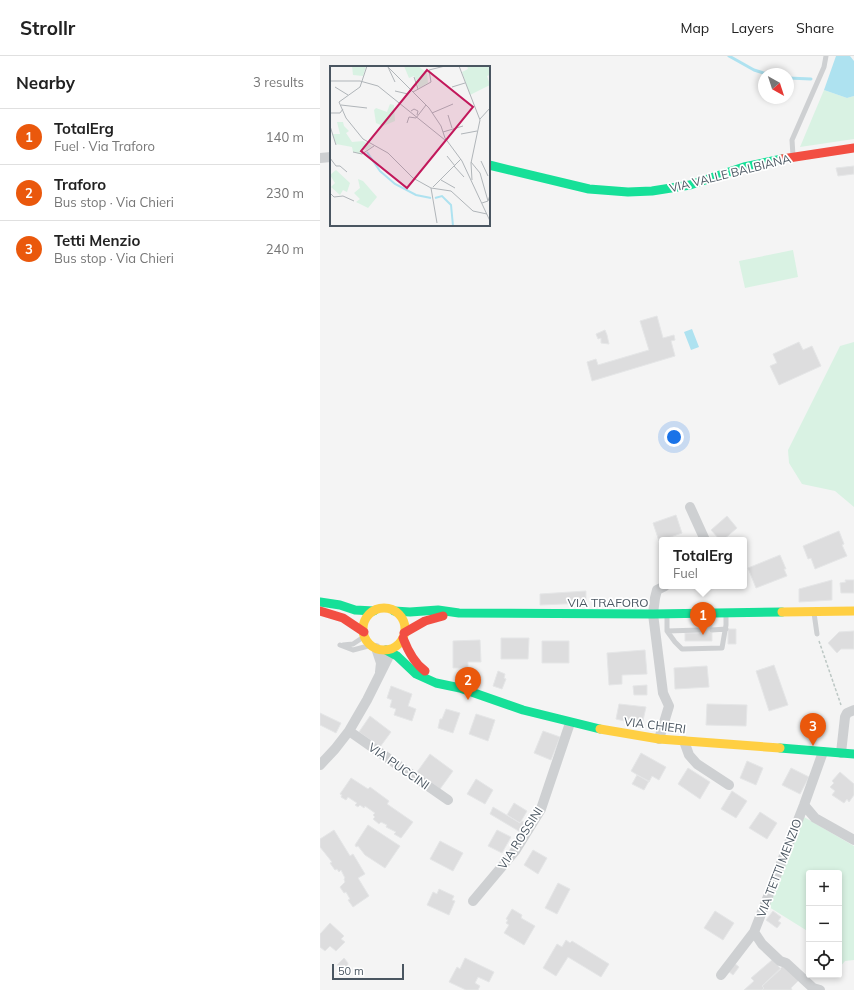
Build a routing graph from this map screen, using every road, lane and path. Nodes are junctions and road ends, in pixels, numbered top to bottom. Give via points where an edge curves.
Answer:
1 (826, 56) edge
2 (854, 148) edge
3 (330, 157) edge
4 (793, 157) junction
5 (320, 158) edge
6 (490, 165) edge
7 (690, 507) dead end
8 (704, 537) edge
9 (659, 589) edge
10 (320, 602) edge
11 (320, 611) edge
12 (374, 611) junction
13 (394, 611) junction
14 (854, 611) edge
15 (814, 612) junction
16 (459, 613) junction
17 (726, 613) junction
18 (653, 614) junction
19 (667, 614) junction
20 (726, 629) junction
21 (699, 630) dead end
22 (712, 630) dead end
23 (667, 631) junction
24 (364, 634) junction
25 (817, 634) joint
26 (404, 636) junction
27 (378, 648) junction
28 (460, 688) junction
29 (854, 710) edge
30 (845, 717) junction
31 (570, 723) junction
32 (349, 731) junction
33 (659, 738) junction
34 (684, 741) junction
35 (822, 752) junction
36 (841, 753) junction
37 (854, 754) edge
38 (320, 765) edge
39 (729, 785) dead end
40 (448, 800) dead end
41 (804, 805) junction
42 (854, 840) edge
43 (473, 901) dead end
44 (754, 932) junction
45 (721, 974) dead end
46 (820, 990) edge

1 - 4 lane via 824,67 792,140
2 - 4 main road, VIA VALLE BALBIANA
3 - 5 street
4 - 6 main road, VIA VALLE BALBIANA via 744,167 690,185 628,192 589,189
7 - 8 street
9 - 18 street
10 - 12 main road via 355,610
11 - 24 main road via 345,618
12 - 13 main road via 384,608
12 - 24 main road via 366,619
13 - 16 main road, VIA TRAFORO via 438,610
13 - 26 main road via 404,622
14 - 15 main road, VIA TRAFORO
15 - 17 main road, VIA TRAFORO
15 - 25 lane
16 - 18 main road, VIA TRAFORO
16 - 26 main road, VIA TRAFORO via 425,621
17 - 19 main road, VIA TRAFORO
17 - 20 lane
18 - 19 main road, VIA TRAFORO
18 - 33 street via 663,694 668,706
19 - 23 lane
20 - 22 lane
20 - 23 lane via 722,648 682,649
21 - 23 lane
24 - 27 main road
24 - 27 lane via 353,644 340,645 353,650
25 - 30 path
26 - 27 main road via 398,645
26 - 28 main road, VIA CHIERI via 408,652 422,669
27 - 28 main road, VIA CHIERI via 397,656 421,677
27 - 32 street via 388,658
28 - 31 main road, VIA CHIERI
29 - 30 street via 847,712
30 - 36 street
31 - 33 main road, VIA CHIERI
31 - 43 street, VIA ROSSINI via 541,809 515,851
32 - 38 street
32 - 40 street, VIA PUCCINI
33 - 34 main road, VIA CHIERI
34 - 35 main road, VIA CHIERI
34 - 39 street via 689,755 697,764
35 - 36 main road, VIA CHIERI
35 - 41 street, VIA TETTI MENZIO
36 - 37 main road, VIA CHIERI
41 - 42 street, VIA TETTI MENZIO via 816,818
41 - 44 street, VIA TETTI MENZIO
44 - 45 street, VIA TETTI MENZIO
44 - 46 street, VIA TETTI MENZIO via 762,944 780,961 786,963 813,988

